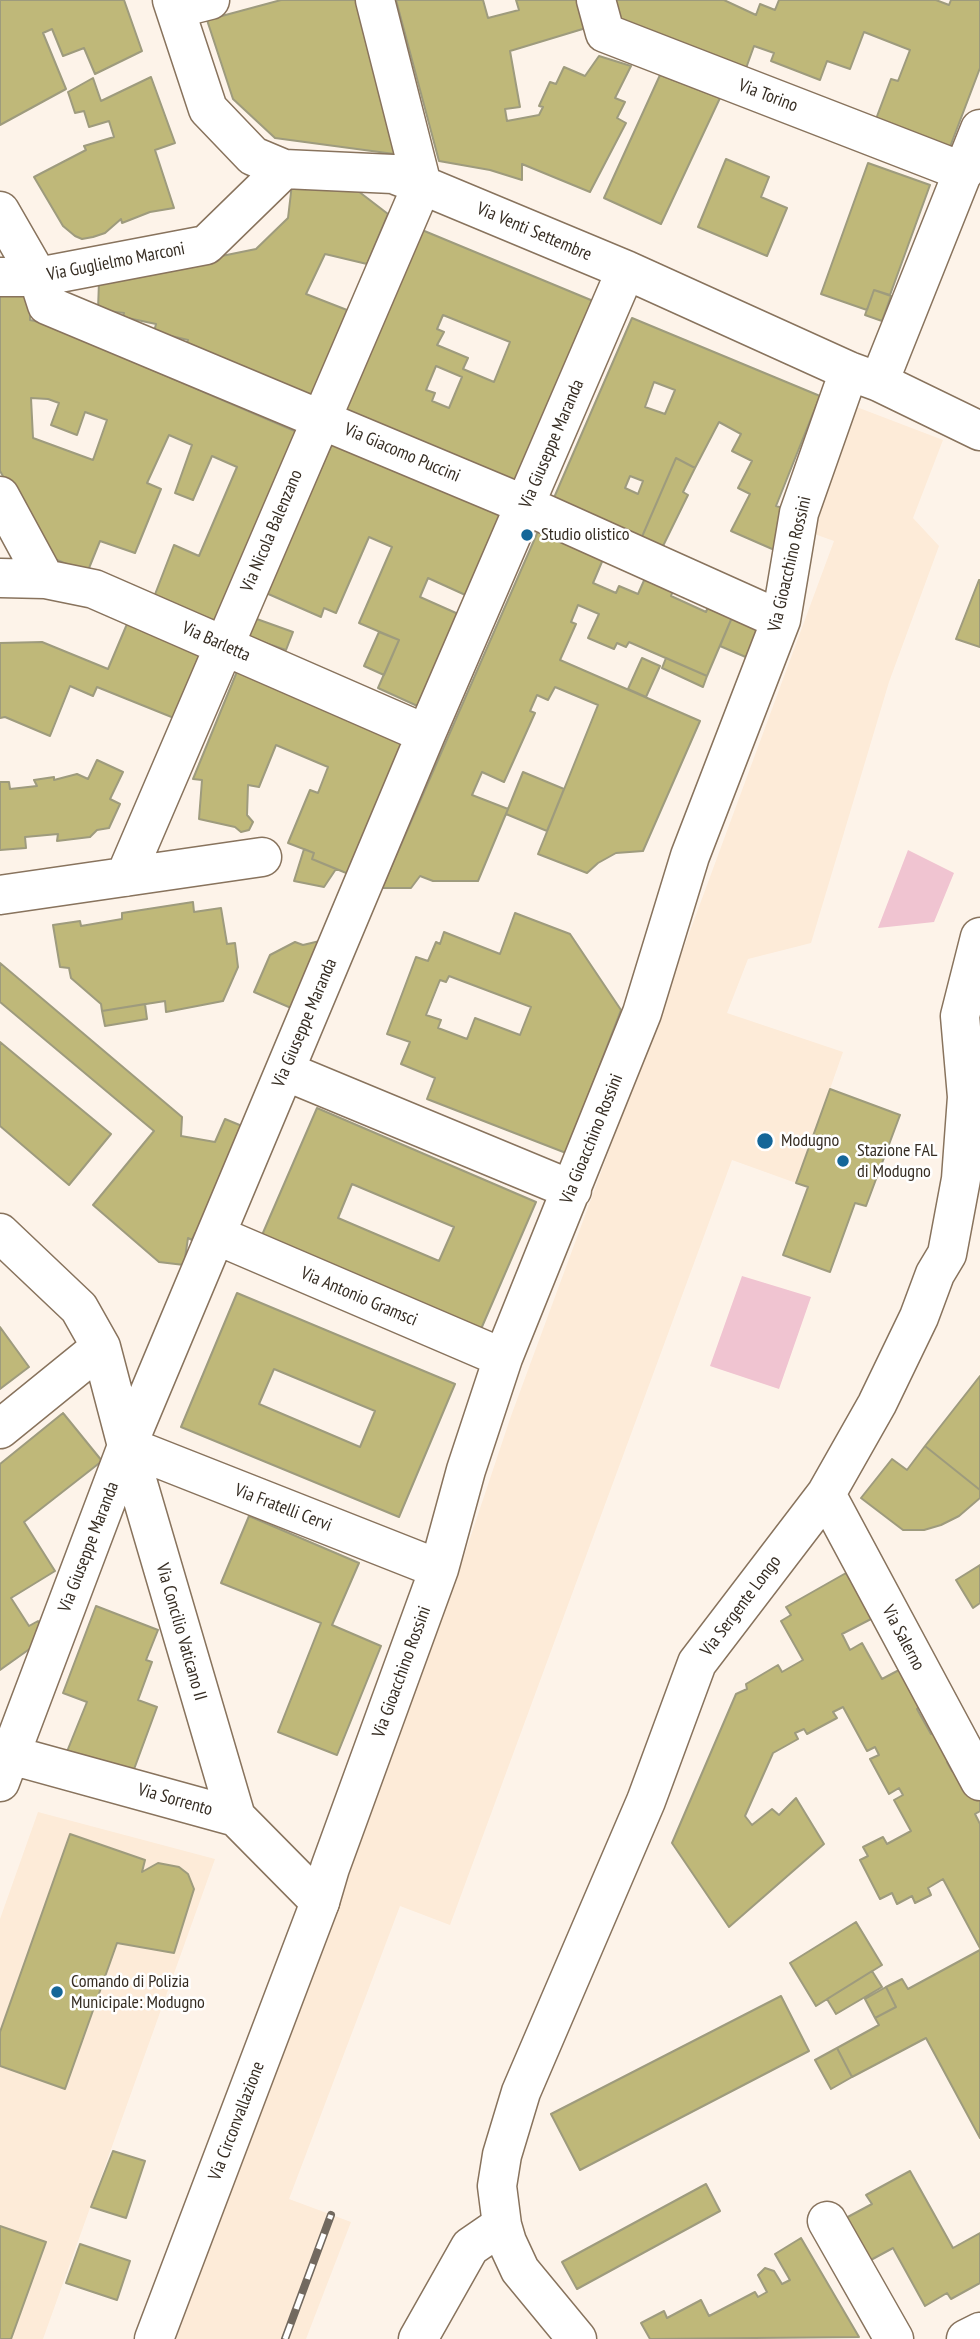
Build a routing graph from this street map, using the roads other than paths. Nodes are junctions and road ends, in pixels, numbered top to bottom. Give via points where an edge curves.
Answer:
1 (375, 0) edge
2 (596, 0) edge
3 (186, 3) edge
4 (980, 129) edge
5 (284, 169) junction
6 (964, 172) junction
7 (422, 185) junction
8 (0, 211) edge
9 (626, 271) junction
10 (0, 276) edge
11 (38, 276) junction
12 (864, 377) junction
13 (320, 419) junction
14 (980, 431) edge
15 (0, 496) edge
16 (525, 505) junction
17 (0, 578) edge
18 (45, 579) junction
19 (781, 620) junction
20 (223, 645) junction
21 (426, 734) junction
22 (262, 857) dead end
23 (125, 877) junction
24 (0, 895) edge
25 (980, 937) edge
26 (285, 1071) junction
27 (572, 1190) junction
28 (0, 1233) edge
29 (216, 1235) junction
30 (102, 1347) junction
31 (503, 1358) junction
32 (0, 1429) edge
33 (127, 1446) junction
34 (826, 1494) junction
35 (439, 1569) junction
36 (2, 1757) edge
37 (980, 1781) edge
38 (236, 1817) junction
39 (320, 1902) junction
40 (827, 2221) dead end
41 (502, 2225) junction
42 (980, 2332) edge
43 (154, 2339) edge
44 (418, 2339) edge
45 (577, 2339) edge
46 (894, 2339) edge
47 (966, 2339) edge

1 - 7 street
2 - 6 street, Via Torino via 605,33
3 - 5 street via 208,109 253,156
4 - 6 street, Via Gioacchino Rossini
5 - 7 street, Via Venti Settembre via 393,174
5 - 11 street, Via Guglielmo Marconi via 206,245
6 - 12 street, Via Gioacchino Rossini
7 - 9 street, Via Venti Settembre
7 - 13 street, Via Nicola Balenzano
8 - 11 street
9 - 12 street, Via Venti Settembre
9 - 16 street, Via Giuseppe Maranda
10 - 11 street, Via Guglielmo Marconi
11 - 13 street, Via Giacomo Puccini via 47,305
12 - 14 street, Via Venti Settembre
12 - 19 street, Via Gioacchino Rossini via 799,513
13 - 16 street, Via Giacomo Puccini
13 - 20 street, Via Nicola Balenzano
15 - 18 street
16 - 19 street, Via Giacomo Puccini
16 - 21 street, Via Giuseppe Maranda
17 - 18 street, Via Barletta
18 - 20 street, Via Barletta via 94,589
19 - 27 street, Via Gioacchino Rossini via 690,856 642,1013
20 - 21 street, Via Barletta
20 - 23 street, Via Nicola Balenzano
21 - 26 street, Via Giuseppe Maranda
22 - 23 street
23 - 24 street
25 - 34 street, Via Sergente Longo via 960,1016 967,1097 961,1179 947,1254 877,1404
26 - 27 street
26 - 29 street, Via Giuseppe Maranda
27 - 31 street, Via Gioacchino Rossini
28 - 30 street, Via Concilio Vaticano II via 79,1308
29 - 31 street, Via Antonio Gramsci
29 - 33 street, Via Giuseppe Maranda
30 - 32 street
30 - 33 street, Via Concilio Vaticano II
31 - 35 street, Via Gioacchino Rossini
33 - 35 street, Via Fratelli Cervi
33 - 36 street, Via Giuseppe Maranda
33 - 38 street, Via Concilio Vaticano II
34 - 37 street, Via Salerno
34 - 41 street, Via Sergente Longo via 697,1663 646,1801 521,2092 497,2186
35 - 39 street, Via Gioacchino Rossini
36 - 38 street, Via Sorrento
38 - 39 street, Via Sorrento
39 - 43 street, Via Circonvallazione
40 - 46 street
41 - 44 street via 470,2248
41 - 45 street, Via Sergente Longo via 520,2270
42 - 47 street

